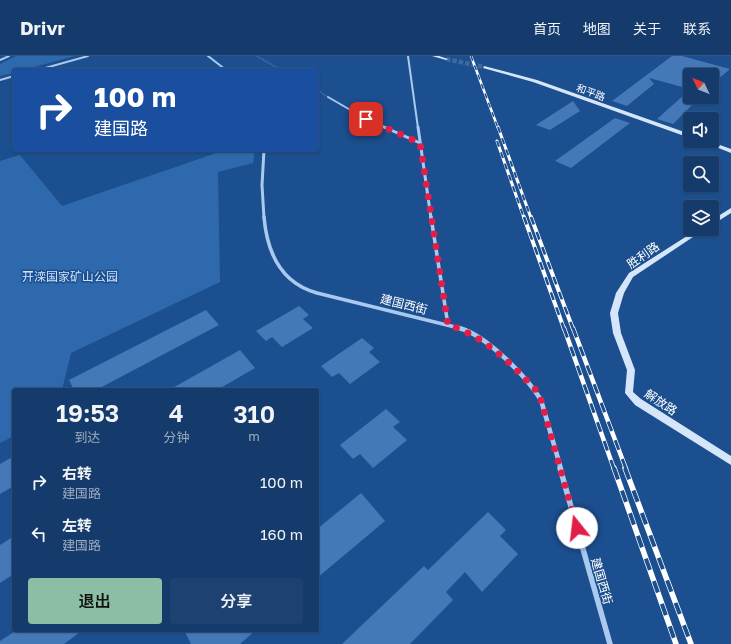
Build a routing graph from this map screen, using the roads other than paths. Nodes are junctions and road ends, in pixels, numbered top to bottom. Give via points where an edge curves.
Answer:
1 (9, 56) edge
2 (88, 56) edge
3 (208, 56) edge
4 (408, 56) edge
5 (434, 56) edge
6 (446, 58) dead end
7 (0, 60) edge
8 (484, 67) tunnel mouth
9 (45, 68) edge
10 (223, 68) edge
11 (12, 77) edge
12 (0, 80) edge
13 (328, 97) tunnel mouth
14 (683, 134) edge
15 (420, 143) junction
16 (719, 147) edge
17 (731, 151) edge
18 (264, 152) edge
19 (731, 210) edge
20 (719, 218) edge
21 (691, 236) edge
22 (614, 314) joint
23 (448, 325) junction
24 (731, 460) edge
25 (610, 644) edge

1 - 7 street
2 - 9 street
3 - 10 street
4 - 15 street
5 - 6 street
8 - 14 street, 和平路 via 535,81
11 - 12 street
13 - 15 street via 366,119
15 - 23 street
16 - 17 street
18 - 23 street, 建国西街 via 262,204 265,232 273,256 285,275 296,285 317,293
19 - 20 street
21 - 22 street, 胜利路 via 632,275 620,292
22 - 24 street, 解放路 via 617,333 631,370 629,393 638,402
23 - 25 street, 建国西街 via 480,338 536,390 541,400

